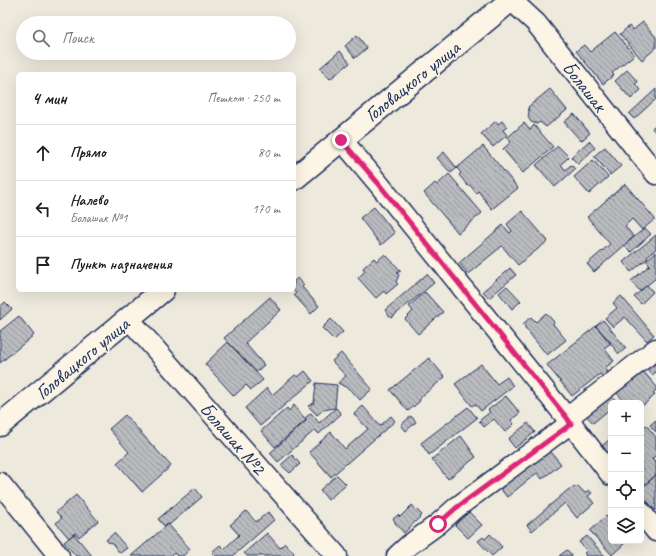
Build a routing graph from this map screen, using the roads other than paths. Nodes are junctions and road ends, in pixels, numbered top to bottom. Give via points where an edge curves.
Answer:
1 (511, 0) edge
2 (341, 140) junction
3 (656, 174) edge
4 (296, 177) edge
5 (161, 292) edge
6 (129, 319) junction
7 (656, 349) edge
8 (569, 420) junction
9 (0, 425) edge
10 (609, 472) edge
11 (0, 482) edge
12 (644, 516) edge
13 (656, 531) edge
14 (59, 556) edge
15 (337, 556) edge
16 (397, 556) edge

1 - 2 main road, Головацкого улица
1 - 3 street, Болашак via 536,23
2 - 4 main road, Головацкого улица
2 - 8 street
5 - 6 main road, Головацкого улица
6 - 9 main road, Головацкого улица
6 - 15 street, Болашак №2
7 - 8 street
8 - 10 street
8 - 16 street
11 - 14 street
12 - 13 street

